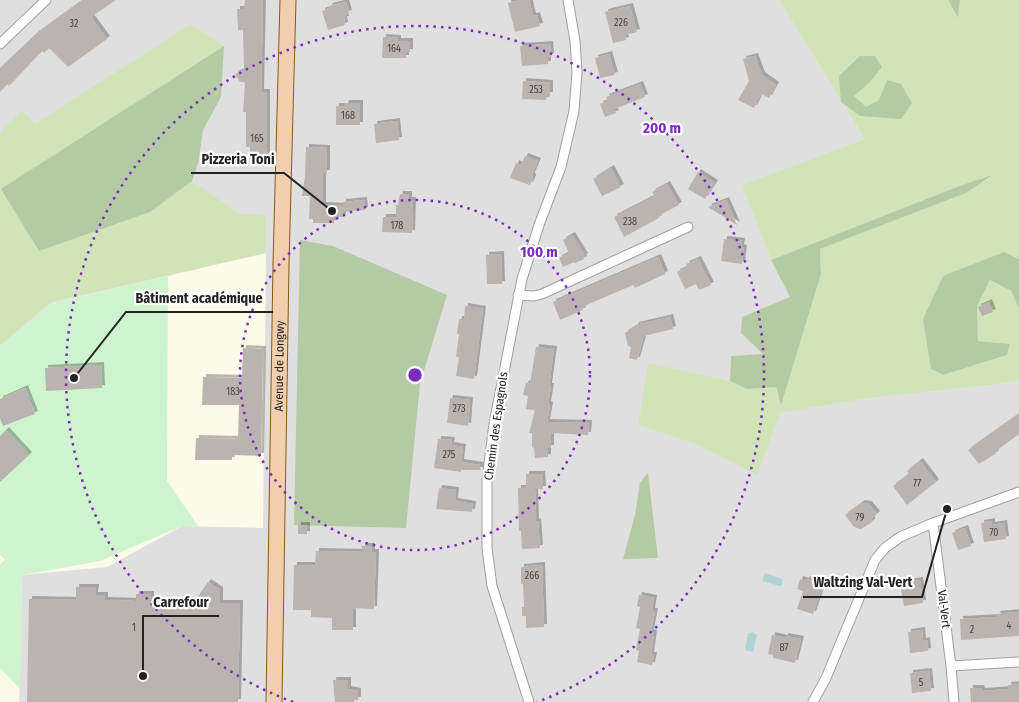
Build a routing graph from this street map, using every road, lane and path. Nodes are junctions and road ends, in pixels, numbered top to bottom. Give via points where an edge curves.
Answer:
1 (46, 0) edge
2 (288, 0) edge
3 (568, 0) edge
4 (0, 44) edge
5 (688, 227) dead end
6 (518, 295) junction
7 (1019, 492) edge
8 (933, 523) junction
9 (1019, 662) edge
10 (951, 666) junction
11 (274, 702) edge
12 (529, 702) edge
13 (813, 702) edge
14 (954, 702) edge

1 - 4 street
2 - 11 main road, Avenue de Longwy
3 - 6 street, Chemin des Espagnols via 577,72 574,111 561,167 535,235
5 - 6 street via 542,294
6 - 12 street, Chemin des Espagnols via 490,453 487,530 492,586
7 - 8 street
8 - 10 street, Val-Vert
8 - 13 street via 900,537 875,560
9 - 10 street
10 - 14 street, Val-Vert

